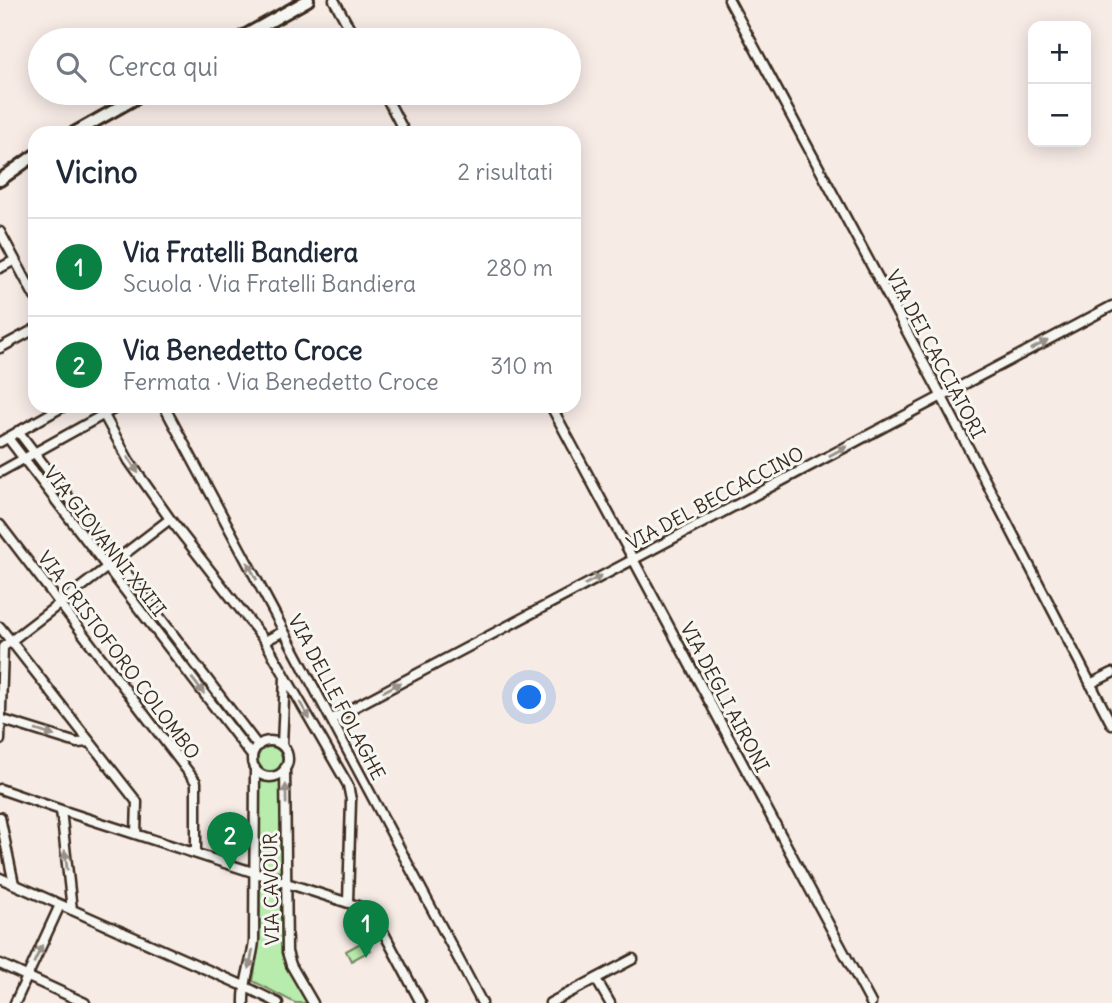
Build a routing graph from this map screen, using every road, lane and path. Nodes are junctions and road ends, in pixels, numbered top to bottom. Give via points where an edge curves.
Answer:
1 (308, 0) edge
2 (334, 0) edge
3 (729, 0) edge
4 (258, 28) edge
5 (349, 28) edge
6 (124, 105) edge
7 (390, 105) edge
8 (86, 126) edge
9 (401, 126) edge
10 (28, 162) edge
11 (0, 180) edge
12 (0, 232) edge
13 (15, 260) junction
14 (0, 268) edge
15 (28, 284) edge
16 (1112, 306) edge
17 (28, 333) edge
18 (0, 348) edge
19 (942, 397) junction
20 (51, 413) edge
21 (168, 413) edge
22 (555, 413) edge
23 (104, 414) joint
24 (18, 431) junction
25 (4, 440) edge
26 (33, 454) junction
27 (22, 460) junction
28 (0, 472) edge
29 (170, 519) junction
30 (0, 525) edge
31 (633, 559) junction
32 (115, 560) junction
33 (106, 568) junction
34 (61, 603) junction
35 (0, 627) edge
36 (285, 631) junction
37 (11, 641) junction
38 (265, 641) junction
39 (189, 656) junction
40 (180, 663) junction
41 (1112, 673) edge
42 (285, 676) junction
43 (1090, 684) junction
44 (1, 719) edge
45 (332, 719) junction
46 (1112, 725) edge
47 (0, 740) edge
48 (90, 743) junction
49 (282, 745) junction
50 (258, 746) junction
51 (252, 756) junction
52 (254, 768) junction
53 (285, 768) junction
54 (0, 789) edge
55 (61, 810) junction
56 (0, 817) edge
57 (136, 833) junction
58 (196, 852) junction
59 (254, 872) junction
60 (0, 878) edge
61 (14, 884) junction
62 (287, 884) junction
63 (348, 902) junction
64 (60, 905) junction
65 (72, 910) junction
66 (633, 959) dead end
67 (0, 964) edge
68 (27, 977) junction
69 (596, 979) junction
70 (244, 986) junction
71 (15, 1003) edge
72 (85, 1003) edge
73 (243, 1003) edge
74 (278, 1003) edge
75 (313, 1003) edge
76 (421, 1003) edge
77 (482, 1003) edge
78 (550, 1003) edge
79 (610, 1003) edge
80 (871, 1003) edge

1 - 4 street
2 - 5 street
3 - 19 street, VIA DEI CACCIATORI
6 - 8 street
7 - 9 street
10 - 11 street
12 - 13 street
13 - 14 street
13 - 15 street
19 -> 16 street, VIA DEL BECCACCINO
17 - 18 street
31 -> 19 street, VIA DEL BECCACCINO
19 - 43 street, VIA DEI CACCIATORI
20 - 24 street
36 -> 21 street, VIA DELLE FOLAGHE
22 - 31 street, VIA DEGLI AIRONI
23 - 26 street
23 -> 29 street via 129,461
24 - 25 street
24 - 26 street, VIA GIOVANNI XXIII
25 - 27 street, VIA GIOVANNI XXIII
26 - 27 street
26 - 32 street, VIA GIOVANNI XXIII
27 - 28 street
27 - 33 street, VIA GIOVANNI XXIII
29 - 32 street
29 - 38 street
30 - 34 street, VIA CRISTOFORO COLOMBO
45 -> 31 street, VIA DEL BECCACCINO
31 - 80 street, VIA DEGLI AIRONI
32 - 33 street
32 - 39 street, VIA GIOVANNI XXIII
33 - 34 street
33 - 40 street, VIA GIOVANNI XXIII
34 - 37 street
34 - 58 street, VIA CRISTOFORO COLOMBO via 196,782
35 - 37 street
36 - 38 street
36 - 45 street, VIA DELLE FOLAGHE
37 - 44 street via 1,654
37 - 48 street
38 - 42 street
39 - 40 street
39 - 50 street, VIA GIOVANNI XXIII
40 -> 51 street, VIA GIOVANNI XXIII
41 - 43 street
42 - 49 street
42 -> 63 street via 350,790
43 - 46 street, VIA DEI CACCIATORI
44 - 47 street
44 -> 48 street
45 - 77 street, VIA DELLE FOLAGHE
48 - 57 street via 137,802
49 - 50 street via 267,741
49 - 53 street via 288,759
50 - 51 street
51 - 52 street
52 - 53 street via 270,777
52 - 59 street
62 -> 53 street, VIA CAVOUR
54 - 55 street
55 - 57 street
65 -> 55 street
56 - 61 street
57 - 58 street
58 - 59 street
59 - 62 street
59 -> 70 street via 254,941
60 - 61 street
61 - 64 street
62 - 63 street
62 - 75 street, VIA CAVOUR via 287,952
63 - 76 street via 374,915
64 - 65 street
68 -> 64 street
65 - 70 street
66 - 69 street
67 - 68 street
68 - 71 street
68 - 72 street
69 - 78 street
69 - 79 street
70 - 73 street
70 - 74 street

